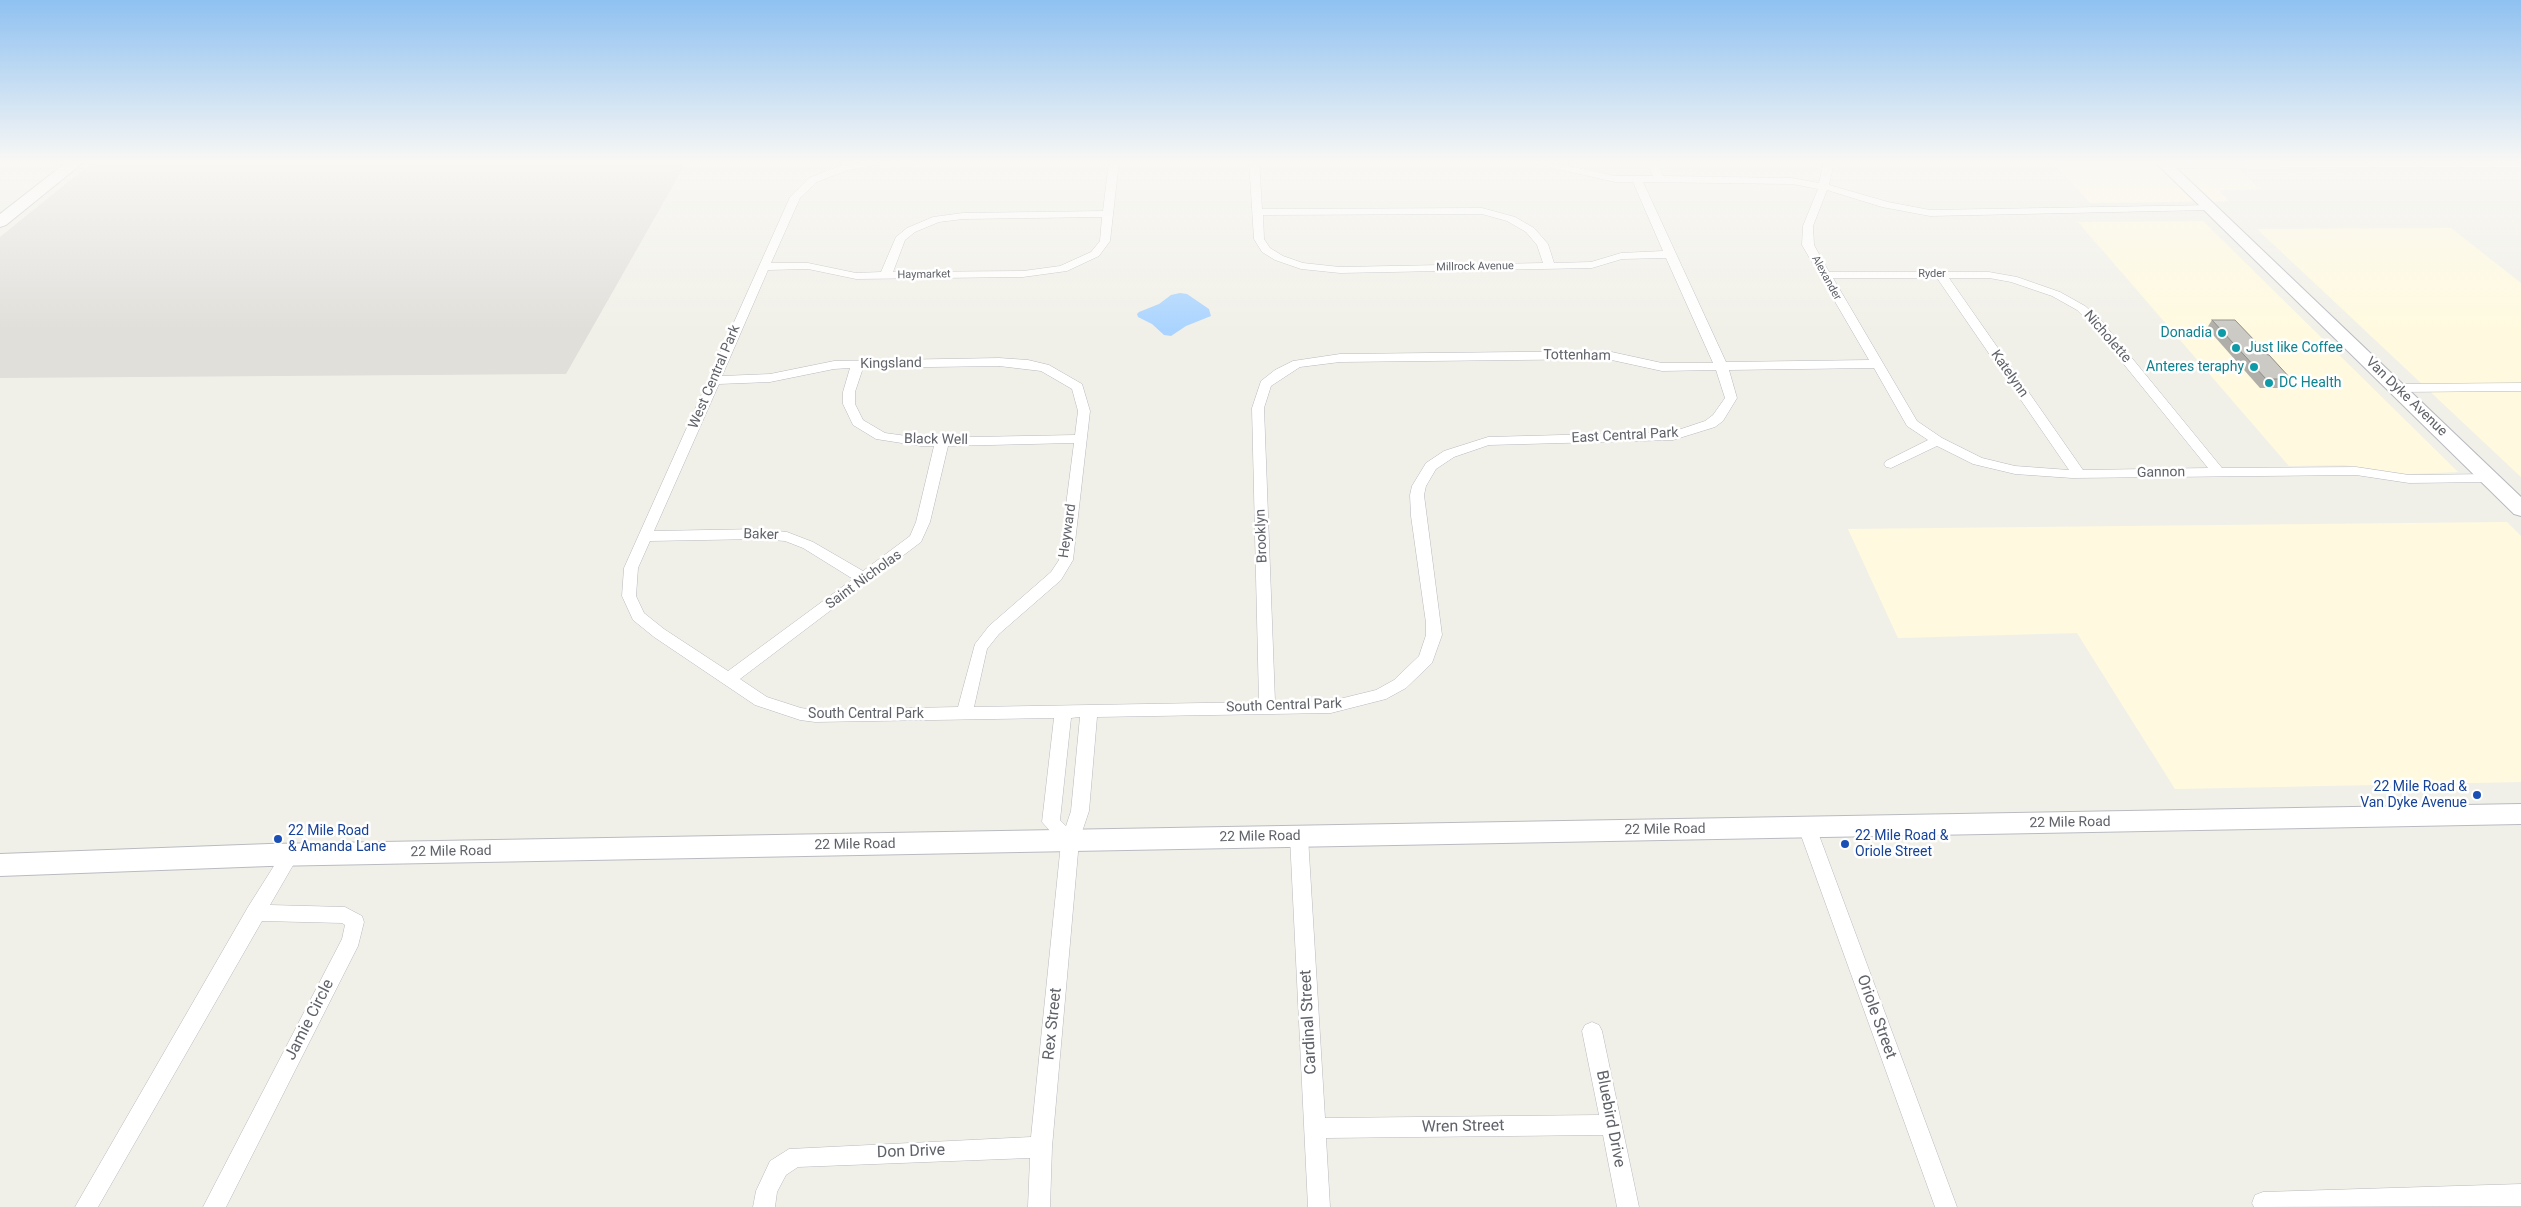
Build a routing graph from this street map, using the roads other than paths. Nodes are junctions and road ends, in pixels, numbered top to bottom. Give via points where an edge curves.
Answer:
1 (785, 217) edge
2 (952, 217) edge
3 (1107, 217) edge
4 (1257, 217) edge
5 (1505, 217) edge
6 (1654, 217) edge
7 (1811, 217) edge
8 (2220, 217) edge
9 (1671, 254) junction
10 (1550, 266) junction
11 (763, 267) junction
12 (1939, 274) junction
13 (1824, 275) junction
14 (886, 276) junction
15 (2040, 287) joint
16 (858, 364) junction
17 (1876, 364) junction
18 (1721, 366) junction
19 (1279, 373) joint
20 (1067, 378) joint
21 (714, 380) junction
22 (2521, 387) edge
23 (2396, 388) junction
24 (1080, 439) junction
25 (1936, 441) junction
26 (942, 442) junction
27 (1449, 454) joint
28 (1891, 464) dead end
29 (2220, 473) junction
30 (2079, 474) junction
31 (2490, 478) junction
32 (2521, 508) edge
33 (645, 536) junction
34 (865, 579) junction
35 (638, 616) joint
36 (729, 679) junction
37 (1267, 707) junction
38 (1063, 712) junction
39 (1089, 712) junction
40 (964, 714) junction
41 (2521, 814) edge
42 (1807, 827) junction
43 (1299, 836) junction
44 (1070, 841) junction
45 (290, 855) junction
46 (0, 866) edge
47 (255, 913) junction
48 (1592, 1031) dead end
49 (1610, 1125) junction
50 (1315, 1128) junction
51 (1041, 1146) junction
52 (2521, 1195) edge
53 (2263, 1203) dead end
54 (86, 1207) edge
55 (214, 1207) edge
56 (764, 1207) edge
57 (1039, 1207) edge
58 (1319, 1207) edge
59 (1628, 1207) edge
60 (1946, 1207) edge

1 - 11 street, West Central Park
2 - 14 street via 937,219 911,230 900,239
3 - 14 street, Haymarket via 1105,241 1095,254 1063,269 1042,273
4 - 10 street, Millrock Avenue via 1259,239 1266,250 1301,266 1328,269
5 - 10 street via 1530,230 1542,244
6 - 9 street, East Central Park
7 - 13 street, Alexander via 1806,238
8 - 23 street, Van Dyke Avenue
9 - 10 street, Millrock Avenue via 1628,255 1592,265
9 - 18 street, East Central Park
11 - 14 street, Haymarket via 808,266 848,276
11 - 21 street, West Central Park
12 - 13 street, Ryder
12 - 15 street, Ryder via 1989,275
12 - 30 street, Katelynn
13 - 17 street, Alexander
15 - 29 street, Nicholette via 2072,303 2096,322
16 - 20 street, Kingsland via 1028,364
16 - 21 street, Kingsland via 822,367 770,378
16 - 26 street, Black Well via 848,399 858,422 881,436
17 - 18 street, Tottenham
17 - 25 street, Gannon via 1912,423
18 - 19 street, Tottenham via 1662,366 1606,355 1340,358 1297,364
18 - 27 street, East Central Park via 1731,398 1718,418 1692,431 1659,437 1494,441 1471,445
19 - 37 street, Brooklyn via 1265,384 1258,408
20 - 24 street, Heyward via 1078,387 1084,403
21 - 33 street, West Central Park
22 - 23 street
23 - 31 street, Van Dyke Avenue
24 - 26 street, Black Well
24 - 40 street, Heyward via 1066,560 1056,576 994,630 980,648
25 - 28 street
25 - 30 street, Gannon via 1978,461 2015,470
26 - 34 street, Saint Nicholas via 916,539
27 - 37 street, South Central Park via 1427,471 1417,496 1434,623 1426,659 1400,684 1380,695 1331,707
29 - 30 street, Gannon
29 - 31 street, Gannon via 2356,472 2409,479
31 - 32 street, Van Dyke Avenue
33 - 34 street, Baker via 759,534 787,537 808,545
33 - 35 street, West Central Park via 631,568 628,588
34 - 36 street, Saint Nicholas
35 - 36 street, South Central Park via 658,633
36 - 40 street, South Central Park via 761,701 800,714
37 - 39 street, South Central Park
38 - 39 street, South Central Park
38 - 40 street, South Central Park
38 - 44 street via 1051,822
39 - 44 street via 1080,810
41 - 42 street, 22 Mile Road
42 - 43 street, 22 Mile Road
42 - 60 street, Oriole Street
43 - 44 street, 22 Mile Road
43 - 50 street, Cardinal Street
44 - 45 street, 22 Mile Road
44 - 51 street, Rex Street
45 - 46 street, 22 Mile Road
45 - 47 street
47 - 54 street
47 - 55 street, Jamie Circle via 345,915 355,922 351,940
48 - 49 street, Bluebird Drive
49 - 50 street, Wren Street
49 - 59 street, Bluebird Drive
50 - 58 street, Cardinal Street
51 - 56 street, Don Drive via 789,1159 782,1163
51 - 57 street, Rex Street
52 - 53 street

